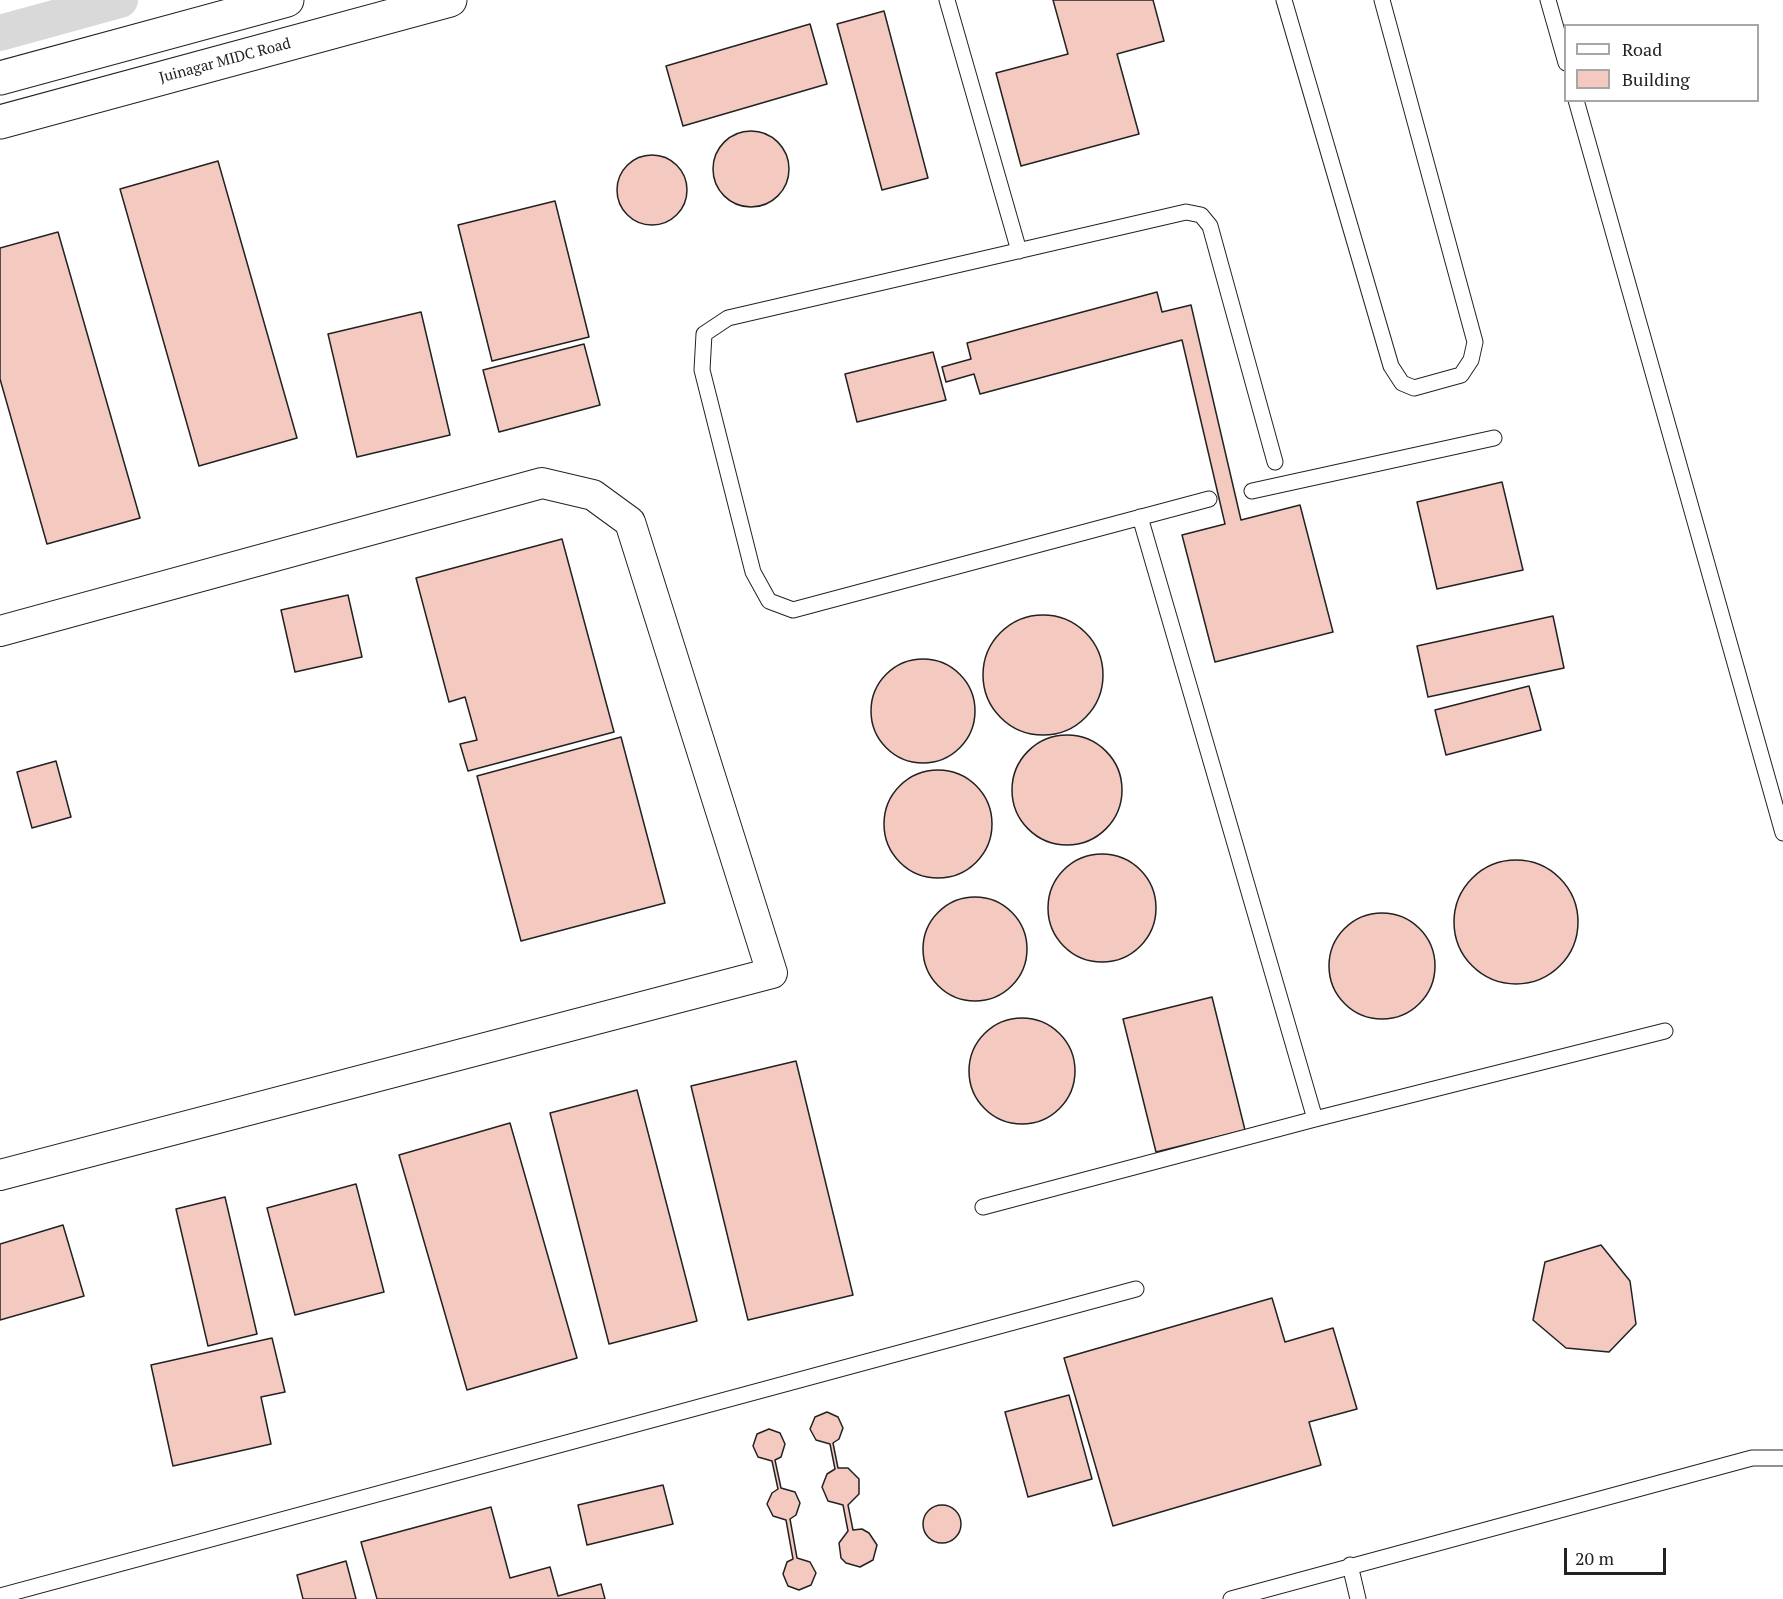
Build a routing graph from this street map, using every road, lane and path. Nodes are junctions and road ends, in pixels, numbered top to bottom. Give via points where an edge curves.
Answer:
1 (287, 0) edge
2 (450, 0) edge
3 (947, 0) edge
4 (1284, 0) edge
5 (1382, 0) edge
6 (1548, 0) edge
7 (1564, 56) edge
8 (0, 78) edge
9 (1577, 102) edge
10 (0, 122) edge
11 (1019, 251) junction
12 (1494, 438) dead end
13 (1275, 462) dead end
14 (1252, 491) dead end
15 (1209, 499) dead end
16 (1140, 518) junction
17 (0, 631) edge
18 (1783, 834) edge
19 (1665, 1031) dead end
20 (1316, 1119) junction
21 (0, 1175) edge
22 (983, 1207) dead end
23 (1136, 1289) dead end
24 (1783, 1458) edge
25 (1350, 1565) junction
26 (0, 1596) edge
27 (1231, 1599) edge
28 (1358, 1599) edge

1 - 8 street
2 - 10 street, Juinagar MIDC Road
3 - 11 lane
4 - 5 lane via 1391,366 1402,383 1414,388 1461,375 1471,360 1475,342
6 - 7 lane
9 - 18 lane
11 - 13 lane via 1186,212 1201,215 1210,226
11 - 16 lane via 728,318 704,334 702,370 753,572 769,601 793,610
12 - 14 lane
15 - 16 lane
16 - 20 lane
17 - 21 street via 542,483 593,495 630,522 772,973
19 - 20 lane
20 - 22 lane
23 - 26 lane
24 - 25 lane via 1752,1458
25 - 27 lane
25 - 28 lane

